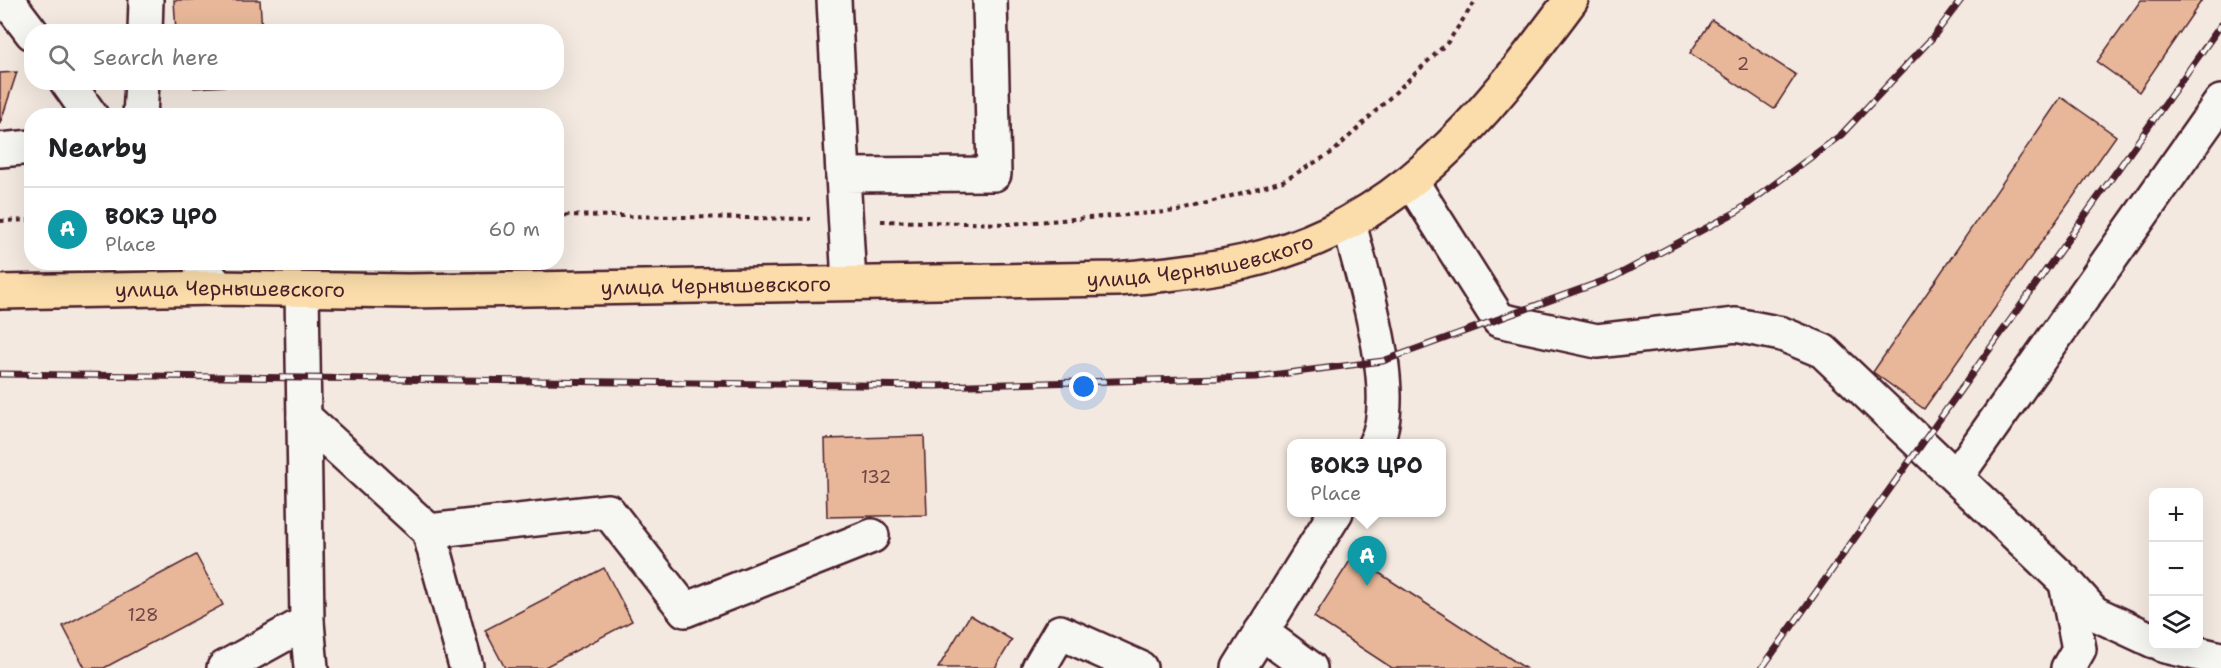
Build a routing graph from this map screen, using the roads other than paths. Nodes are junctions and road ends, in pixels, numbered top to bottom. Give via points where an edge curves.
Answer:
1 (7, 0) edge
2 (146, 0) edge
3 (834, 0) edge
4 (990, 0) edge
5 (1571, 0) edge
6 (25, 24) edge
7 (145, 24) edge
8 (73, 90) edge
9 (142, 90) edge
10 (2221, 102) edge
11 (86, 108) edge
12 (140, 108) edge
13 (24, 148) edge
14 (0, 150) edge
15 (843, 175) junction
16 (1411, 181) junction
17 (1349, 223) junction
18 (208, 275) edge
19 (849, 283) junction
20 (302, 290) junction
21 (0, 292) edge
22 (304, 417) junction
23 (1378, 439) edge
24 (1956, 477) junction
25 (1333, 517) edge
26 (429, 531) junction
27 (872, 536) dead end
28 (2066, 582) junction
29 (307, 622) junction
30 (1261, 632) junction
31 (2149, 639) edge
32 (2185, 650) edge
33 (2221, 659) edge
34 (465, 666) dead end
35 (1236, 666) edge
36 (224, 668) edge
37 (311, 668) edge
38 (1039, 668) edge
39 (1140, 668) edge
40 (1310, 668) edge
41 (2068, 668) edge

1 - 6 lane
2 - 7 lane
3 - 15 lane
4 - 15 lane via 994,174
5 - 16 main road, улица Чернышевского via 1463,135
8 - 11 lane
9 - 12 lane
10 - 24 lane
13 - 14 lane
15 - 19 lane
16 - 17 main road, улица Чернышевского
16 - 24 lane via 1499,320 1598,341 1736,325 1782,334 1823,351
17 - 19 main road, улица Чернышевского via 1297,246 1186,272 1117,279
17 - 23 lane via 1383,361 1382,431
18 - 20 main road, улица Чернышевского
18 - 21 main road, улица Чернышевского
19 - 20 main road, улица Чернышевского
20 - 22 lane
22 - 26 lane
22 - 29 lane
24 - 28 lane
25 - 30 lane
26 - 27 lane via 608,511 685,610
26 - 34 lane
28 - 31 lane via 2094,613
28 - 41 lane via 2079,649
29 - 36 lane
29 - 37 lane
30 - 35 lane
30 - 40 lane
32 - 33 lane
38 - 39 lane via 1060,632

